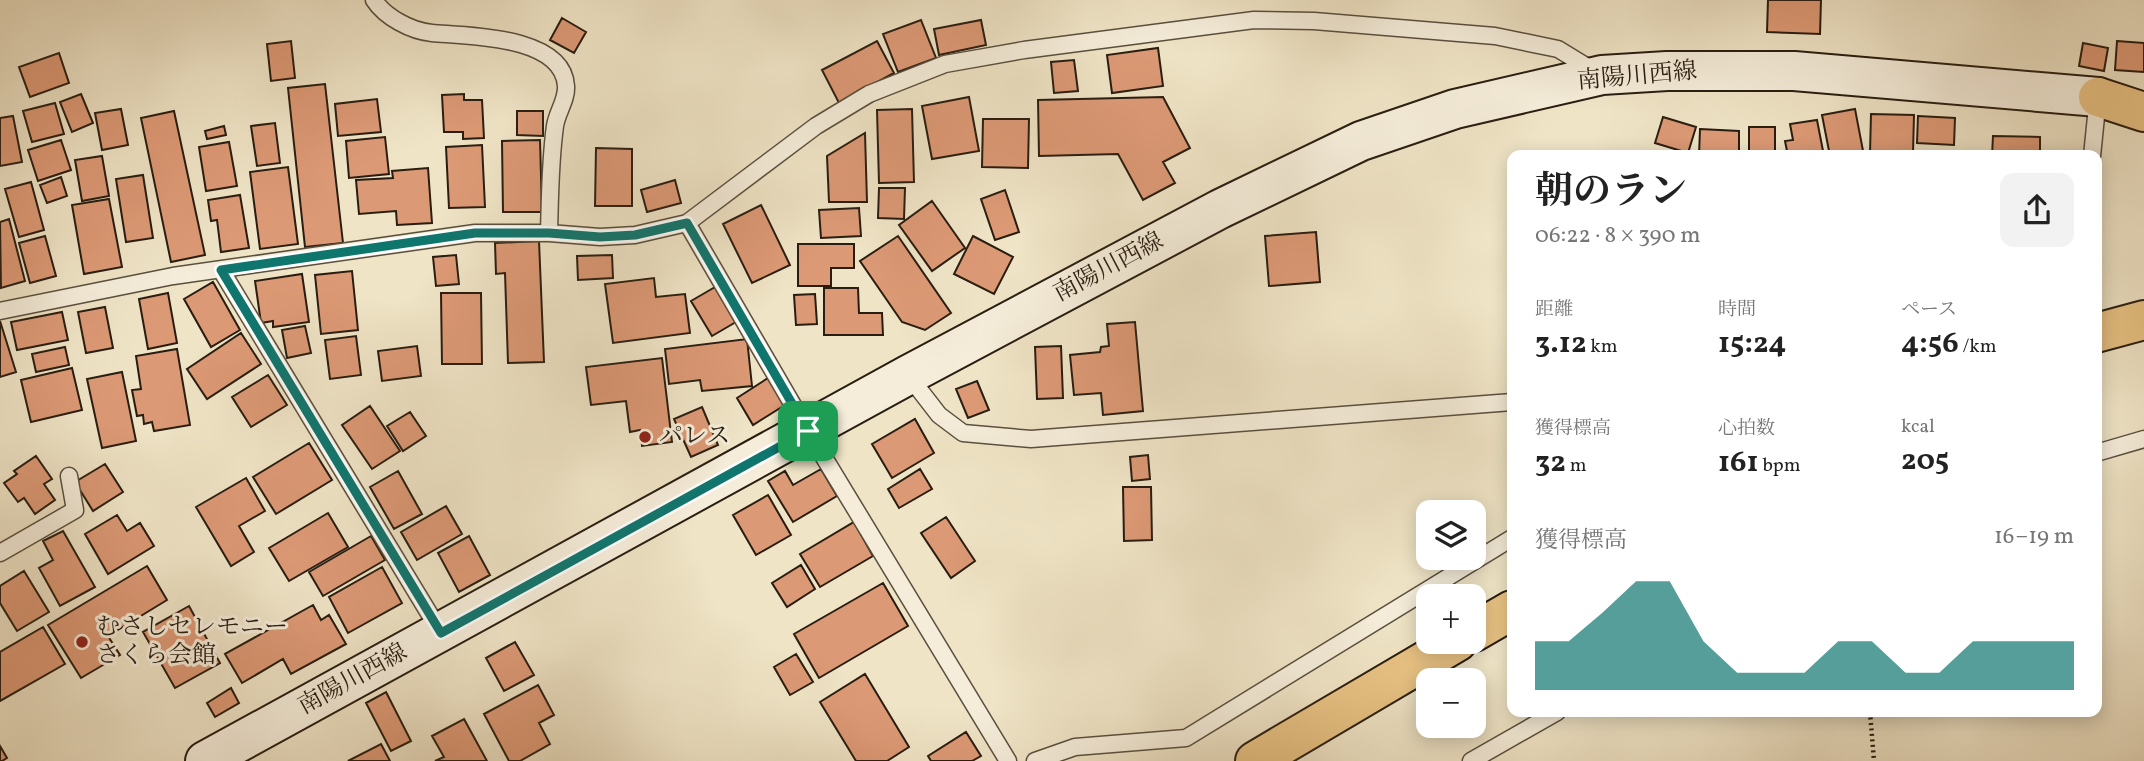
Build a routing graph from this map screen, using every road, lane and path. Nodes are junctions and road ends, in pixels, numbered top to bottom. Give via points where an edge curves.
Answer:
1 (374, 0) edge
2 (1602, 75) junction
3 (2098, 97) junction
4 (2144, 101) edge
5 (2144, 112) edge
6 (2093, 150) edge
7 (687, 223) junction
8 (549, 233) junction
9 (221, 270) junction
10 (0, 311) edge
11 (2144, 320) edge
12 (2102, 331) edge
13 (908, 375) junction
14 (1507, 402) edge
15 (808, 431) junction
16 (2144, 439) edge
17 (2102, 451) edge
18 (69, 476) dead end
19 (1507, 541) edge
20 (0, 553) edge
21 (1507, 613) edge
22 (1486, 625) edge
23 (441, 633) junction
24 (1437, 654) edge
25 (1548, 717) edge
26 (1870, 717) edge
27 (205, 761) edge
28 (1008, 761) edge
29 (1035, 761) edge
30 (1255, 761) edge
31 (1471, 761) edge
32 (1874, 761) edge

1 - 8 lane via 384,15 430,33 461,32 521,43 558,66 566,84 552,150
2 - 3 main road, 南陽川西線 via 1794,71
2 - 7 lane via 1558,49 1495,36 1314,21 1254,20 1024,50 945,64 869,94 816,126
2 - 13 main road, 南陽川西線 via 1455,109 1361,141 1220,209
3 - 4 highway
3 - 5 highway
3 - 6 lane
7 - 8 lane via 635,235
7 - 15 lane
8 - 9 lane via 475,233
9 - 10 lane via 108,287
9 - 23 lane
11 - 12 highway
13 - 14 lane via 939,415 963,433 1031,439
13 - 15 main road, 南陽川西線
15 - 23 main road, 南陽川西線
15 - 28 lane
16 - 17 lane
18 - 20 lane via 75,510
19 - 29 lane via 1186,738 1076,747
21 - 22 highway
23 - 27 main road, 南陽川西線
24 - 30 highway
25 - 31 lane
26 - 32 path

